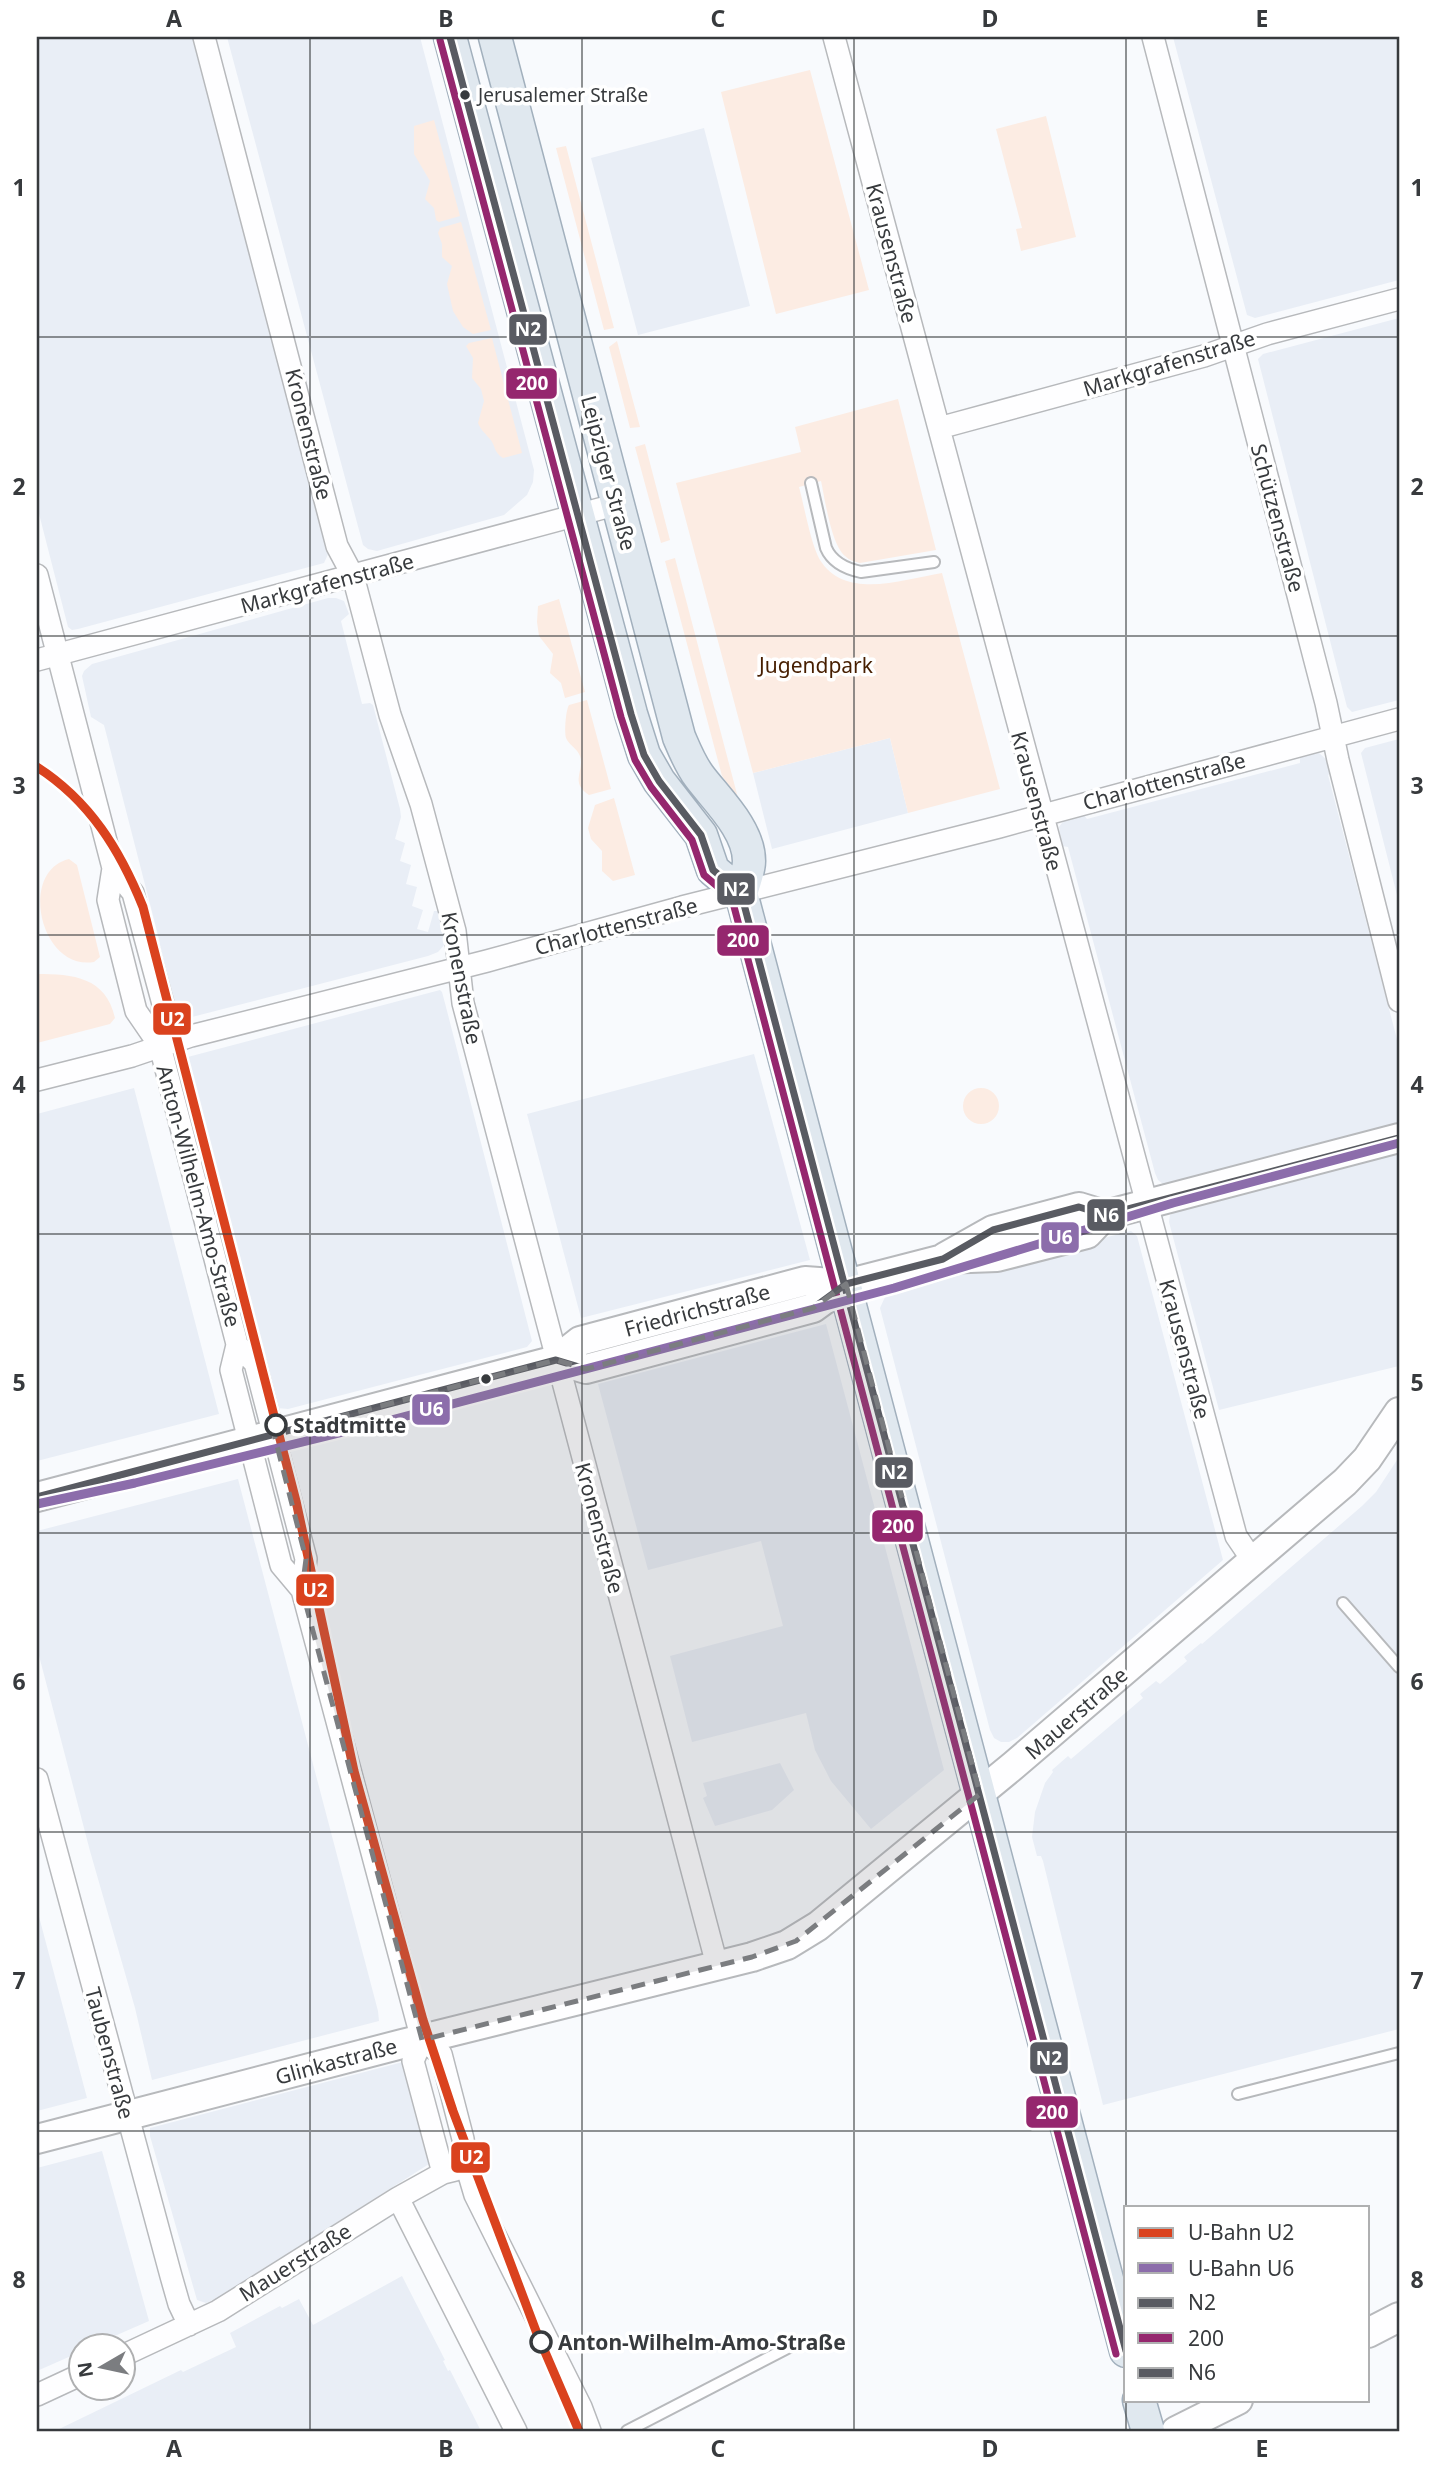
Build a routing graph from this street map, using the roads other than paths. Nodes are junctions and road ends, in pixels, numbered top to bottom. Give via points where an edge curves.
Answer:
1 (204, 37) edge
2 (450, 37) edge
3 (495, 37) edge
4 (834, 37) edge
5 (1153, 37) edge
6 (1399, 299) edge
7 (1233, 346) junction
8 (939, 428) junction
9 (811, 483) dead end
10 (618, 504) junction
11 (578, 515) junction
12 (934, 562) dead end
13 (37, 575) edge
14 (354, 576) junction
15 (47, 657) edge
16 (1399, 719) edge
17 (1334, 736) junction
18 (1041, 815) junction
19 (741, 893) junction
20 (459, 968) junction
21 (1399, 1001) edge
22 (160, 1046) junction
23 (37, 1080) edge
24 (1399, 1138) edge
25 (1146, 1204) junction
26 (846, 1284) junction
27 (556, 1360) junction
28 (1399, 1412) edge
29 (261, 1438) junction
30 (37, 1497) edge
31 (1253, 1561) junction
32 (1343, 1603) dead end
33 (1399, 1667) edge
34 (37, 1779) edge
35 (980, 1794) junction
36 (717, 1965) junction
37 (422, 2039) junction
38 (1399, 2053) edge
39 (1238, 2094) dead end
40 (127, 2116) junction
41 (37, 2139) edge
42 (467, 2168) junction
43 (443, 2173) junction
44 (398, 2198) junction
45 (1399, 2317) edge
46 (189, 2325) junction
47 (1370, 2332) edge
48 (797, 2343) dead end
49 (1124, 2343) edge
50 (136, 2350) edge
51 (66, 2382) edge
52 (37, 2395) edge
53 (1140, 2402) edge
54 (1234, 2402) edge
55 (516, 2431) edge
56 (590, 2431) edge
57 (627, 2431) edge
58 (1147, 2431) edge
59 (1176, 2431) edge

1 - 14 street, Kronenstraße via 337,546
2 - 11 main road, Leipziger Straße
3 - 10 main road, Leipziger Straße
4 - 8 street, Krausenstraße
5 - 7 street, Schützenstraße
6 - 7 street, Markgrafenstraße
7 - 8 street, Markgrafenstraße
7 - 17 street, Schützenstraße
8 - 18 street, Krausenstraße
9 - 12 lane via 826,548 850,570
10 - 11 street, Markgrafenstraße
10 - 19 main road, Leipziger Straße via 679,737 688,759 727,809 744,840 749,860
11 - 14 street, Markgrafenstraße
11 - 19 main road, Leipziger Straße via 644,755 701,835 713,870
13 - 15 street, Anton-Wilhelm-Amo-Straße
14 - 15 street, Markgrafenstraße
14 - 20 street, Kronenstraße via 390,715 421,804 455,931
15 - 22 street, Anton-Wilhelm-Amo-Straße via 113,868 133,893 163,1004
16 - 17 street, Charlottenstraße
17 - 18 street, Charlottenstraße
17 - 21 street, Schützenstraße
18 - 19 street, Charlottenstraße
18 - 25 street, Krausenstraße
19 - 20 street, Charlottenstraße
19 - 26 main road, Leipziger Straße
20 - 22 street, Charlottenstraße
20 - 27 street, Kronenstraße via 463,1003
22 - 23 street, Charlottenstraße
22 - 29 street, Anton-Wilhelm-Amo-Straße via 237,1345 231,1370
24 - 25 street, Friedrichstraße
25 - 26 street, Friedrichstraße via 1105,1215 1087,1234 997,1257 943,1259
25 - 31 street, Krausenstraße via 1236,1536
26 - 27 street, Friedrichstraße via 813,1308 586,1369
26 - 35 main road, Leipziger Straße
27 - 29 street, Friedrichstraße
27 - 36 street, Kronenstraße
28 - 31 street, Mauerstraße via 1358,1470
29 - 30 street, Friedrichstraße
29 - 37 street, Anton-Wilhelm-Amo-Straße via 281,1565 302,1590
31 - 35 street, Mauerstraße
32 - 33 lane
34 - 40 street, Taubenstraße
35 - 36 street, Mauerstraße via 803,1936 773,1951
35 - 49 main road, Leipziger Straße
36 - 37 street, Glinkastraße
37 - 40 street, Glinkastraße
37 - 42 street, Anton-Wilhelm-Amo-Straße via 441,2054
37 - 43 street, Anton-Wilhelm-Amo-Straße via 413,2061
38 - 39 lane
40 - 41 street, Glinkastraße
40 - 46 street, Taubenstraße via 179,2304
42 - 43 street, Mauerstraße
42 - 56 street, Anton-Wilhelm-Amo-Straße via 475,2195
43 - 44 street, Mauerstraße
44 - 46 street, Mauerstraße
44 - 55 street
45 - 47 street
46 - 50 street, Mauerstraße
48 - 57 lane
51 - 52 street
53 - 58 main road
54 - 59 street

